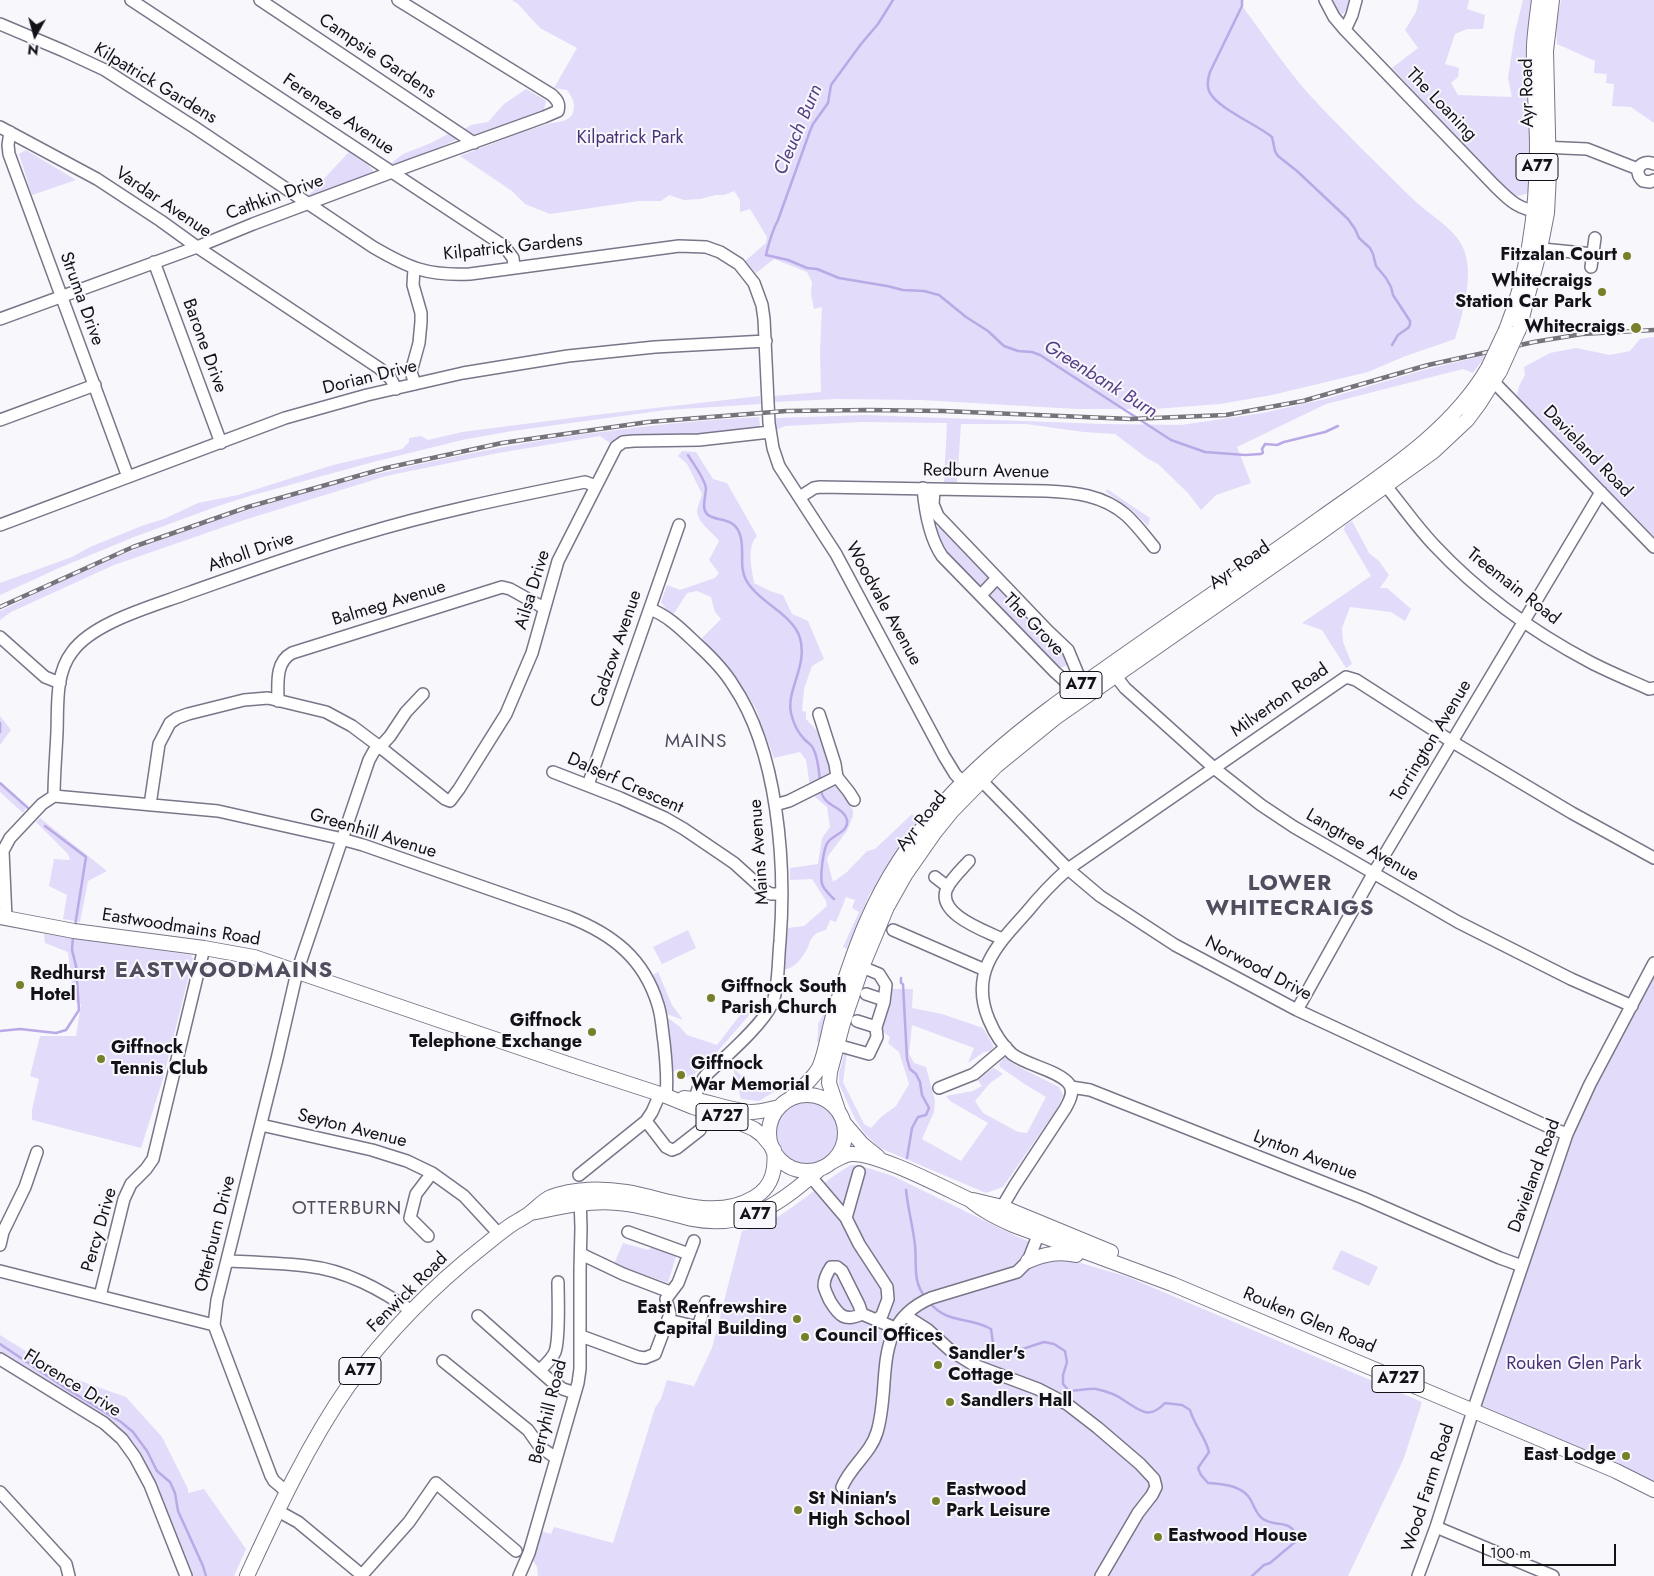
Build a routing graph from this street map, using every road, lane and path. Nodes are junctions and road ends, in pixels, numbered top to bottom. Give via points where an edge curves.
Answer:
1 (132, 0) edge
2 (260, 0) edge
3 (398, 0) edge
4 (1325, 0) edge
5 (1356, 0) edge
6 (1538, 0) edge
7 (1552, 0) edge
8 (0, 24) edge
9 (1345, 30) junction
10 (5, 130) edge
11 (474, 143) junction
12 (1542, 147) junction
13 (1654, 164) edge
14 (1638, 169) junction
15 (392, 173) junction
16 (1654, 180) edge
17 (308, 204) junction
18 (1541, 212) junction
19 (1595, 238) dead end
20 (197, 247) junction
21 (1535, 248) junction
22 (1593, 254) junction
23 (154, 262) junction
24 (1591, 267) dead end
25 (414, 268) junction
26 (514, 268) junction
27 (61, 295) junction
28 (0, 318) edge
29 (766, 341) junction
30 (1492, 373) junction
31 (415, 384) junction
32 (95, 385) junction
33 (396, 389) junction
34 (0, 420) edge
35 (770, 432) junction
36 (220, 443) junction
37 (128, 477) junction
38 (1382, 481) junction
39 (596, 486) junction
40 (929, 489) junction
41 (1601, 492) junction
42 (800, 497) junction
43 (0, 525) edge
44 (679, 525) dead end
45 (1154, 546) dead end
46 (1654, 547) edge
47 (998, 578) junction
48 (981, 595) junction
49 (544, 608) junction
50 (650, 609) junction
51 (1524, 621) junction
52 (0, 637) edge
53 (1111, 671) junction
54 (60, 683) junction
55 (1654, 688) edge
56 (1081, 690) junction
57 (423, 694) dead end
58 (278, 700) junction
59 (819, 714) dead end
60 (1451, 741) junction
61 (380, 747) junction
62 (1214, 768) junction
63 (553, 772) dead end
64 (978, 776) junction
65 (837, 777) junction
66 (588, 785) junction
67 (966, 787) junction
68 (54, 796) junction
69 (854, 800) dead end
70 (150, 805) junction
71 (775, 805) junction
72 (342, 839) junction
73 (1654, 858) edge
74 (970, 861) dead end
75 (1068, 869) junction
76 (1372, 874) junction
77 (935, 877) dead end
78 (948, 887) junction
79 (782, 894) junction
80 (3, 918) edge
81 (893, 930) dead end
82 (1002, 939) junction
83 (204, 948) junction
84 (966, 962) junction
85 (1654, 963) edge
86 (862, 967) junction
87 (986, 970) junction
88 (297, 972) junction
89 (961, 973) dead end
90 (846, 977) junction
91 (866, 994) dead end
92 (884, 1000) junction
93 (1632, 1006) junction
94 (1298, 1010) junction
95 (857, 1021) dead end
96 (876, 1027) junction
97 (837, 1045) junction
98 (1006, 1047) junction
99 (1071, 1087) junction
100 (939, 1088) dead end
101 (663, 1095) junction
102 (791, 1098) junction
103 (694, 1103) junction
104 (779, 1107) junction
105 (841, 1117) junction
106 (646, 1121) junction
107 (261, 1125) junction
108 (700, 1130) dead end
109 (1567, 1134) junction
110 (773, 1148) junction
111 (37, 1152) dead end
112 (885, 1162) junction
113 (820, 1169) junction
114 (859, 1172) dead end
115 (432, 1173) junction
116 (579, 1175) dead end
117 (580, 1197) junction
118 (970, 1200) junction
119 (1002, 1207) junction
120 (846, 1218) junction
121 (1040, 1229) junction
122 (628, 1232) dead end
123 (499, 1234) junction
124 (428, 1236) dead end
125 (694, 1241) dead end
126 (0, 1245) edge
127 (581, 1254) junction
128 (689, 1254) junction
129 (1028, 1260) junction
130 (227, 1261) junction
131 (1116, 1263) junction
132 (1522, 1266) junction
133 (0, 1271) edge
134 (1141, 1271) junction
135 (558, 1282) dead end
136 (670, 1292) junction
137 (100, 1296) junction
138 (706, 1302) dead end
139 (412, 1311) junction
140 (862, 1314) dead end
141 (478, 1316) dead end
142 (906, 1316) junction
143 (668, 1320) junction
144 (877, 1320) junction
145 (214, 1325) junction
146 (895, 1328) junction
147 (581, 1336) junction
148 (0, 1359) edge
149 (443, 1361) dead end
150 (540, 1370) junction
151 (574, 1393) junction
152 (1473, 1411) junction
153 (556, 1458) junction
154 (842, 1487) dead end
155 (1654, 1490) edge
156 (0, 1492) edge
157 (287, 1492) junction
158 (278, 1512) junction
159 (1436, 1527) junction
160 (516, 1551) dead end
161 (70, 1576) edge
162 (186, 1576) edge
163 (247, 1576) edge
164 (363, 1576) edge
165 (519, 1576) edge
166 (1101, 1576) edge
167 (1418, 1576) edge
168 (1553, 1576) edge

1 - 15 street, Fereneze Avenue
2 - 11 street, Campsie Gardens
3 - 11 street, Cathkin Drive via 557,100 558,111 554,114
4 - 9 street, The Loaning
5 - 9 street
6 - 12 main road, Ayr Road / A77 via 1534,45
7 - 12 main road, Ayr Road / A77 via 1546,51
8 - 17 street, Kilpatrick Gardens via 105,70
9 - 18 street, The Loaning via 1507,199 1517,206
10 - 20 street, Vardar Avenue via 97,179
10 - 27 street, Struma Drive via 10,154
11 - 15 street, Cathkin Drive
12 - 14 street via 1587,149
12 - 18 main road, Ayr Road / A77
13 - 14 street via 1643,163
14 - 16 street via 1638,176 1643,181
15 - 17 street, Cathkin Drive
15 - 26 street, Fereneze Avenue via 504,246 513,258
17 - 20 street, Cathkin Drive
17 - 25 street, Kilpatrick Gardens via 372,247
18 - 21 main road, Ayr Road / A77
19 - 22 street
20 - 23 street, Cathkin Drive
20 - 33 street, Vardar Avenue via 379,368
21 - 22 street
21 - 30 main road, Ayr Road / A77, bridge via 1519,296 1513,329
22 - 24 street
23 - 27 street, Cathkin Drive
23 - 36 street, Barone Drive
25 - 26 street, Kilpatrick Gardens via 453,275
25 - 31 street via 413,285 421,313 419,343 411,372
26 - 29 street, Kilpatrick Gardens via 679,246 706,247 730,257 754,283 762,305
27 - 28 street, Cathkin Drive
27 - 32 street, Struma Drive
29 - 31 street, Dorian Drive via 614,350 513,364
29 - 35 street, Kilpatrick Gardens
30 - 38 main road, Ayr Road / A77 via 1479,383 1429,445
30 - 41 street, Davieland Road
31 - 33 street, Dorian Drive
32 - 34 street
32 - 37 street, Struma Drive
33 - 36 street, Dorian Drive via 285,418
35 - 39 street, Ailsa Drive via 699,440 623,442 611,455
35 - 42 street, Woodvale Avenue via 779,466
36 - 37 street, Dorian Drive
37 - 43 street, Dorian Drive
38 - 51 street, Treemain Road via 1434,545 1478,586
38 - 53 main road, Ayr Road / A77
39 - 49 street, Ailsa Drive via 558,561
39 - 54 street, Atholl Drive via 585,482 423,518 242,573 137,612 96,631 79,643 68,657
40 - 42 street, Redburn Avenue via 820,487
40 - 45 street, Redburn Avenue via 1046,491 1088,496 1125,514
40 - 47 street, The Grove via 938,516
40 - 48 street, The Grove via 930,532 934,544
41 - 46 street, Davieland Road
41 - 51 street, Torrington Avenue
42 - 67 street, Woodvale Avenue via 840,561 944,756
44 - 50 street, Cadzow Avenue
47 - 48 street, The Grove
47 - 56 street, The Grove via 1068,650
48 - 56 street, The Grove via 1050,666
49 - 58 street, Balmeg Avenue via 502,587 292,652 282,661 279,670
49 - 61 street, Ailsa Drive via 532,653 506,714 450,801
50 - 66 street, Cadzow Avenue
50 - 71 street, Mains Avenue via 688,636 733,683 763,750
51 - 55 street, Treemain Road via 1590,662 1649,689
51 - 60 street, Torrington Avenue
52 - 54 street via 45,677
53 - 56 main road, Ayr Road / A77
53 - 62 street, Langtree Avenue via 1125,688
54 - 68 street, Atholl Drive
56 - 64 main road, Ayr Road / A77 via 1028,725
57 - 61 street, Otterburn Drive
58 - 61 street via 326,712
58 - 70 street via 244,700 188,714 170,723 158,744
59 - 65 street
60 - 62 street, Milverton Road via 1356,680 1346,677
60 - 73 street, Milverton Road via 1572,814
60 - 76 street, Torrington Avenue
61 - 72 street, Otterburn Drive via 369,760
62 - 75 street, Milverton Road
62 - 76 street, Langtree Avenue via 1261,805
63 - 66 street, Dalserf Crescent
64 - 67 main road, Ayr Road / A77
64 - 75 street, Norwood Drive
65 - 69 street
65 - 71 street
66 - 79 street, Dalserf Crescent via 645,808 684,829 734,863 765,891
67 - 86 main road, Ayr Road / A77 via 905,875
67 - 90 main road, Ayr Road / A77 via 924,823 896,866 873,907
68 - 70 street, Greenhill Avenue
68 - 80 street via 10,838 3,851
70 - 72 street, Greenhill Avenue via 218,811
71 - 79 street, Mains Avenue
72 - 88 street, Otterburn Drive
72 - 101 street, Greenhill Avenue via 569,917 596,928 617,942 642,970 658,1006 666,1056 667,1086
74 - 78 street
75 - 82 street, Milverton Road
75 - 94 street, Norwood Drive via 1100,896 1162,937
76 - 93 street, Langtree Avenue via 1458,922
76 - 94 street, Torrington Avenue
77 - 78 street
78 - 82 street via 945,894 950,910
79 - 103 street, Mains Avenue via 771,1005 741,1043 703,1078
80 - 83 main road, Eastwoodmains Road / A727
81 - 84 street
82 - 87 street, Milverton Road
83 - 88 main road, Eastwoodmains Road / A727 via 254,957
83 - 137 street, Percy Drive via 153,1159 131,1184 124,1199
84 - 87 street
84 - 89 street
85 - 93 street, Davieland Road
86 - 90 street
86 - 92 street via 883,979 886,985
86 - 97 main road, Ayr Road / A77
87 - 98 street, Milverton Road via 983,985 985,1010
88 - 101 main road, Eastwoodmains Road / A727
88 - 107 street, Otterburn Drive
90 - 102 main road, Ayr Road / A77 via 818,1069
91 - 92 street
92 - 96 street
93 - 109 street, Davieland Road
94 - 109 street, Norwood Drive
95 - 96 street
96 - 97 street via 878,1037 870,1054
97 - 105 main road, Ayr Road / A77 via 829,1083
98 - 99 street, Milverton Road via 1020,1058 1064,1079
98 - 100 street via 974,1074
99 - 119 street via 1070,1102
99 - 132 street, Lynton Avenue via 1090,1090 1354,1194
101 - 103 main road, Eastwoodmains Road / A727
101 - 106 street
102 - 104 main road
102 - 105 main road via 814,1095 826,1100
103 - 104 main road, Eastwoodmains Road / A727 via 747,1112
103 - 110 main road, Eastwoodmains Road / A727 via 748,1126
104 - 110 main road via 770,1125
105 - 112 main road, Rouken Glen Road / A727 via 862,1144
105 - 113 main road via 845,1133 843,1145 838,1154
106 - 108 street via 672,1150
106 - 116 street
107 - 115 street, Seyton Avenue via 372,1150 408,1161
107 - 130 street, Otterburn Drive
109 - 132 street, Davieland Road
110 - 113 main road via 784,1163 795,1168
110 - 117 main road, Fenwick Road / A77 via 774,1171 769,1183 759,1194 733,1207 704,1208 604,1190
111 - 126 street
112 - 113 main road, Rouken Glen Road / A727 via 852,1154
112 - 118 main road, Rouken Glen Road / A727
113 - 117 main road, Fenwick Road / A77 via 765,1210 734,1220 706,1221
113 - 120 street
114 - 120 street
115 - 123 street, Seyton Avenue via 464,1196
115 - 124 street via 416,1194 410,1218
117 - 123 main road, Fenwick Road / A77 via 551,1198
117 - 127 street, Berryhill Road
118 - 119 main road, Rouken Glen Road / A727
118 - 121 main road, Rouken Glen Road via 991,1215
119 - 121 main road, Rouken Glen Road / A727
120 - 144 street via 887,1287 888,1299
121 - 129 street
121 - 131 main road, Rouken Glen Road
121 - 134 main road, Rouken Glen Road / A727 via 1109,1251
122 - 128 street
123 - 139 main road, Fenwick Road / A77
125 - 128 street
127 - 136 street
127 - 147 street, Berryhill Road
128 - 136 street via 678,1283
129 - 131 main road via 1063,1252
129 - 142 street via 1017,1272 926,1300
130 - 139 street via 309,1266 346,1275 382,1291
130 - 145 street, Otterburn Drive
131 - 134 main road, Rouken Glen Road
132 - 152 street, Davieland Road
133 - 137 street
134 - 152 main road, Rouken Glen Road / A727
135 - 150 street via 555,1352
136 - 143 street via 666,1299 670,1314
137 - 145 street
138 - 143 street via 698,1327
139 - 157 main road, Fenwick Road / A77 via 349,1386 312,1444
140 - 144 street
141 - 150 street
142 - 146 street
142 - 166 street via 974,1365 1038,1389 1066,1404 1149,1472 1156,1487
143 - 147 street via 657,1351 644,1358
144 - 146 street
145 - 157 street, Otterburn Drive via 271,1476
146 - 154 street via 885,1362 876,1434 846,1476
147 - 151 street, Berryhill Road via 580,1369
148 - 162 street, Florence Drive via 114,1430 136,1457 150,1485
149 - 153 street via 528,1430 540,1447
150 - 151 street via 563,1389
151 - 153 street, Berryhill Road
152 - 155 main road, Rouken Glen Road / A727
152 - 159 street, Wood Farm Road
153 - 165 street, Berryhill Road via 529,1553
156 - 161 street via 66,1564
157 - 158 main road, Fenwick Road / A77
158 - 163 main road, Fenwick Road / A77
158 - 164 street via 298,1522
159 - 167 street, Wood Farm Road
159 - 168 street
160 - 164 street via 436,1483 409,1522

